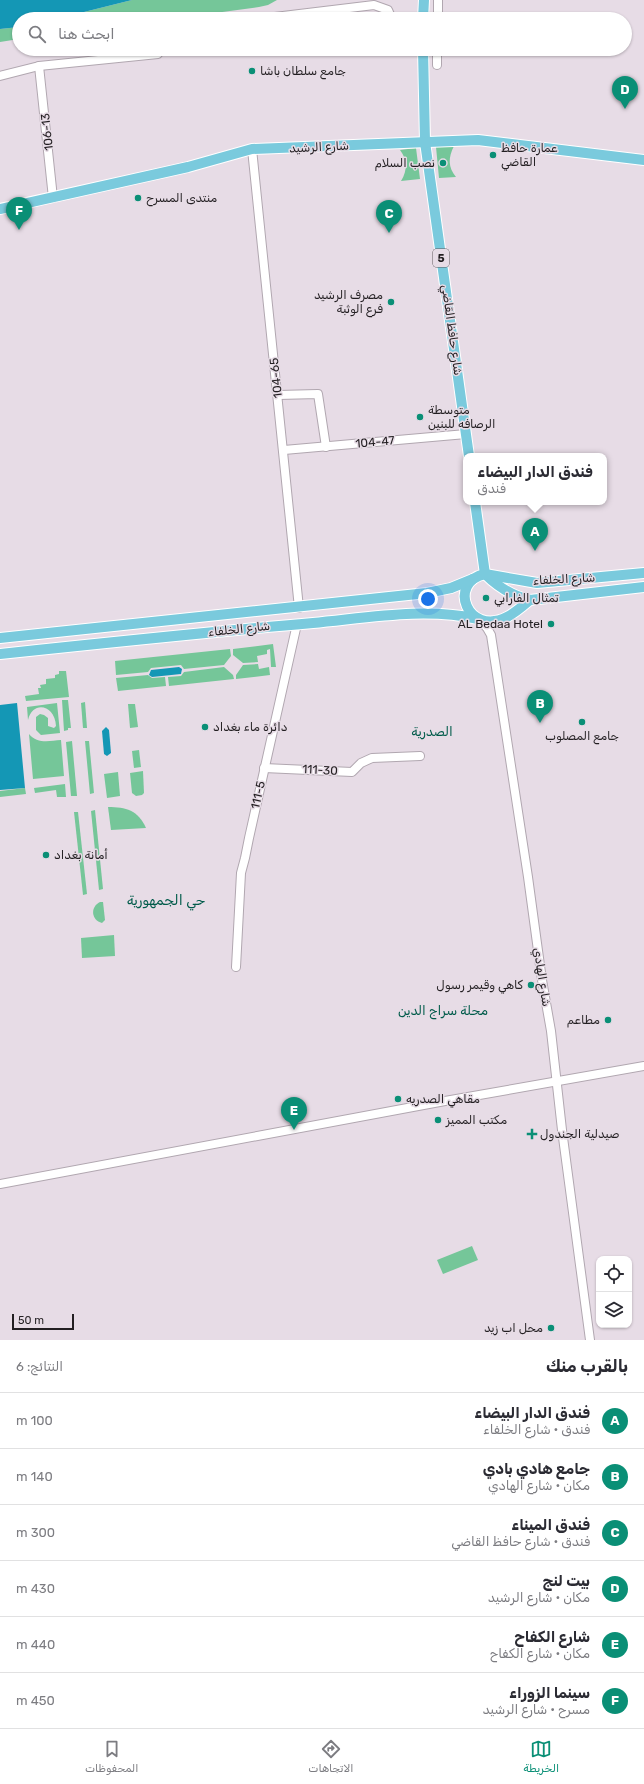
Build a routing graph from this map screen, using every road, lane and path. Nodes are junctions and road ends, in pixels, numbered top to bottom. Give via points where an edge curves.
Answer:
1 (424, 0) edge
2 (438, 0) edge
3 (316, 12) edge
4 (389, 12) edge
5 (424, 12) edge
6 (438, 12) edge
7 (138, 56) edge
8 (423, 56) edge
9 (437, 56) edge
10 (437, 65) dead end
11 (39, 66) junction
12 (0, 76) edge
13 (425, 142) junction
14 (252, 150) junction
15 (644, 160) edge
16 (53, 198) junction
17 (0, 209) edge
18 (278, 396) junction
19 (466, 434) junction
20 (326, 447) junction
21 (284, 450) junction
22 (468, 453) edge
23 (474, 505) edge
24 (644, 573) edge
25 (486, 574) junction
26 (473, 579) junction
27 (644, 587) edge
28 (530, 600) junction
29 (299, 608) junction
30 (478, 619) junction
31 (297, 624) junction
32 (0, 638) edge
33 (0, 654) edge
34 (420, 756) dead end
35 (264, 768) junction
36 (236, 967) dead end
37 (644, 1066) edge
38 (556, 1081) junction
39 (0, 1184) edge
40 (590, 1340) edge

1 - 5 main road
2 - 6 street
3 - 4 street via 374,5
7 - 11 street
8 - 13 main road, شارع حافظ القاضي / 5
9 - 10 street
11 - 12 street
11 - 16 street, 106-13
13 - 14 main road, شارع الرشيد
13 - 15 main road, شارع الرشيد via 492,140
13 - 19 main road, شارع حافظ القاضي / 5
14 - 16 main road, شارع الرشيد
14 - 18 street, 104-65
16 - 17 main road, شارع الرشيد
18 - 20 street via 318,394
18 - 21 street, 104-65
19 - 20 street, 104-47
19 - 22 main road, شارع حافظ القاضي / 5
20 - 21 street, 104-47
21 - 29 street, 104-65
23 - 25 main road
24 - 25 main road, شارع الخلفاء via 537,583
25 - 26 main road, شارع الخلفاء
25 - 28 main road via 502,589
26 - 29 main road, شارع الخلفاء via 463,585 433,592
26 - 30 main road via 467,588 465,599 468,610
27 - 28 main road
28 - 30 main road, شارع الخلفاء via 508,617 492,622
29 - 32 main road, شارع الخلفاء
30 - 31 main road, شارع الخلفاء via 423,614
30 - 38 street, شارع الهادي via 491,635 551,1030
31 - 33 main road, شارع الخلفاء
31 - 35 street, 111-5
34 - 35 street, 111-30 via 372,758 352,772
35 - 36 street, 111-5 via 241,873
37 - 38 street
38 - 39 street
38 - 40 street, شارع الهادي

